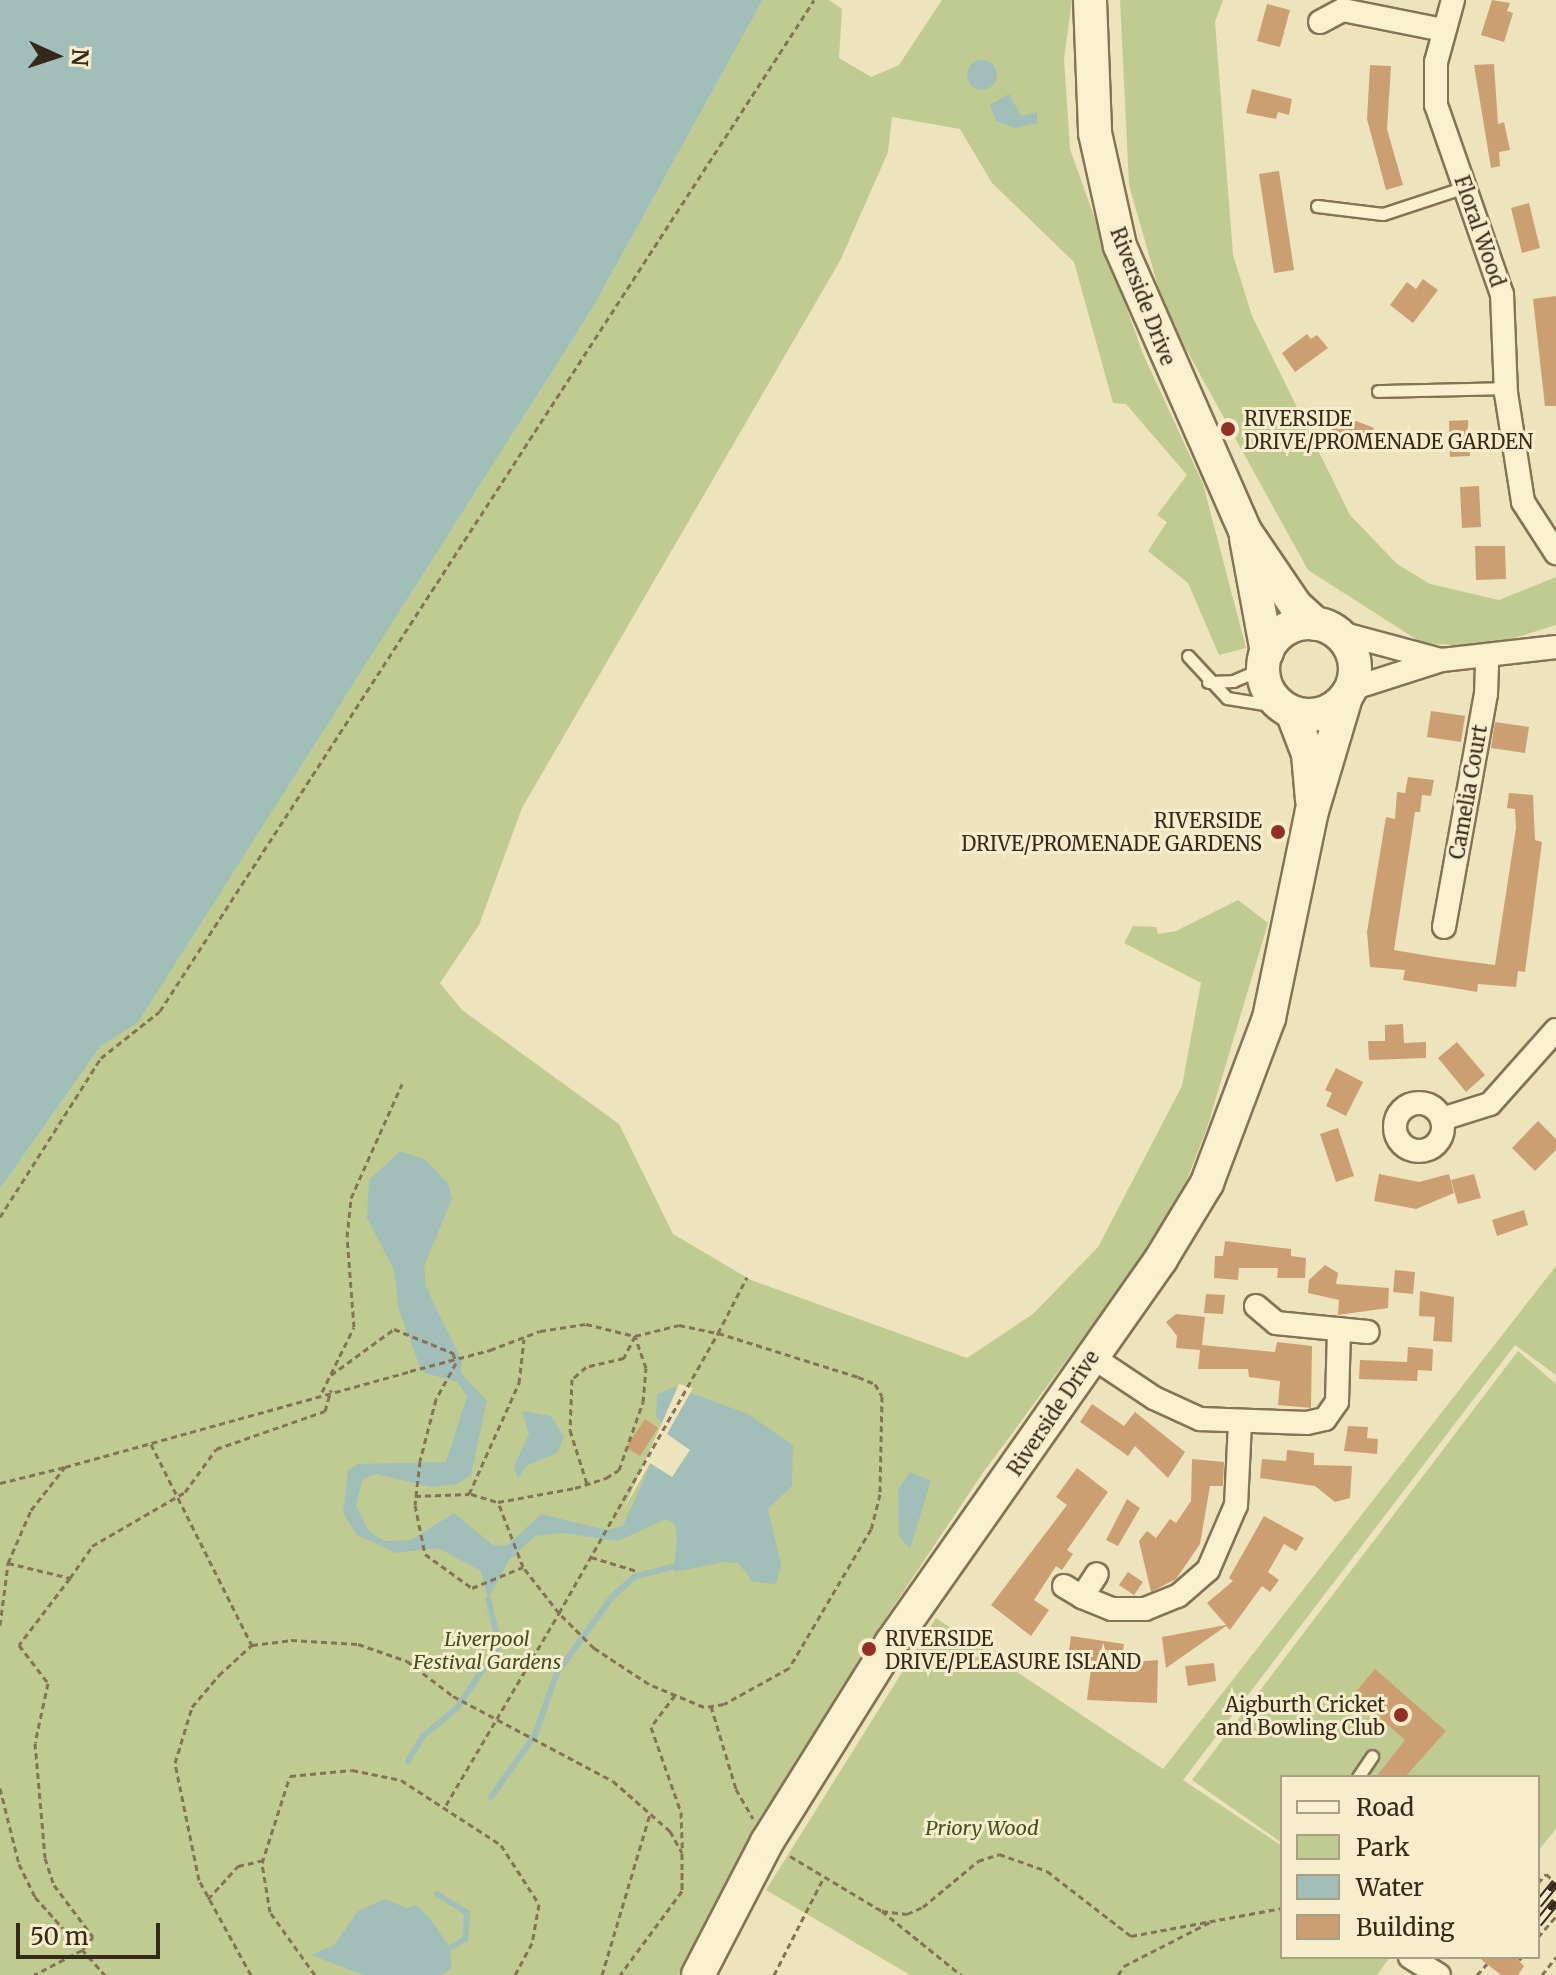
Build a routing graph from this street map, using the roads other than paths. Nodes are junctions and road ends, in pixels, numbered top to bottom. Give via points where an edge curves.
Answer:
1 (1090, 0) edge
2 (1453, 0) edge
3 (1320, 22) dead end
4 (1443, 30) junction
5 (1465, 187) junction
6 (1317, 206) dead end
7 (1506, 388) junction
8 (1378, 391) dead end
9 (1245, 531) junction
10 (1556, 553) edge
11 (1326, 628) junction
12 (1556, 647) edge
13 (1188, 656) dead end
14 (1487, 657) junction
15 (1265, 660) junction
16 (1442, 660) junction
17 (1208, 682) junction
18 (1348, 693) junction
19 (1288, 709) junction
20 (1312, 811) junction
21 (1444, 927) dead end
22 (1556, 1030) edge
23 (1442, 1119) dead end
24 (1256, 1306) dead end
25 (1339, 1329) junction
26 (1368, 1332) dead end
27 (1091, 1356) junction
28 (1240, 1422) junction
29 (1097, 1574) dead end
30 (1372, 1756) dead end
31 (1359, 1775) edge
32 (1413, 1959) edge
33 (698, 1975) edge
34 (1439, 1975) edge

1 - 9 street, Riverside Drive via 1095,133 1120,246
2 - 4 street, Floral Wood
3 - 4 street via 1343,10
4 - 5 street, Floral Wood via 1436,105
5 - 6 lane via 1383,214
5 - 7 street, Floral Wood via 1502,294
7 - 8 lane
7 - 10 street, Floral Wood via 1523,502
9 - 11 street, Riverside Drive via 1289,597
9 - 15 street, Riverside Drive
11 - 15 street via 1287,629
11 - 16 street
11 - 18 street via 1354,658
12 - 14 street
13 - 17 lane
14 - 16 street
14 - 21 street, Camelia Court via 1486,694
15 - 17 lane via 1233,681
15 - 19 street via 1265,683
16 - 18 street
17 - 19 lane via 1237,702
18 - 19 street via 1322,713
18 - 20 street, Riverside Drive
19 - 20 street, Riverside Drive via 1308,754
20 - 27 street, Riverside Drive via 1269,1018 1242,1098 1207,1183
22 - 23 street via 1490,1104
24 - 25 street via 1276,1323
25 - 26 street
25 - 28 street via 1340,1393 1325,1419
27 - 28 street via 1176,1410
27 - 33 street, Riverside Drive via 892,1642 767,1842
28 - 29 street via 1236,1505 1208,1570 1178,1596 1145,1609 1112,1609 1073,1592
30 - 31 lane
32 - 34 street

